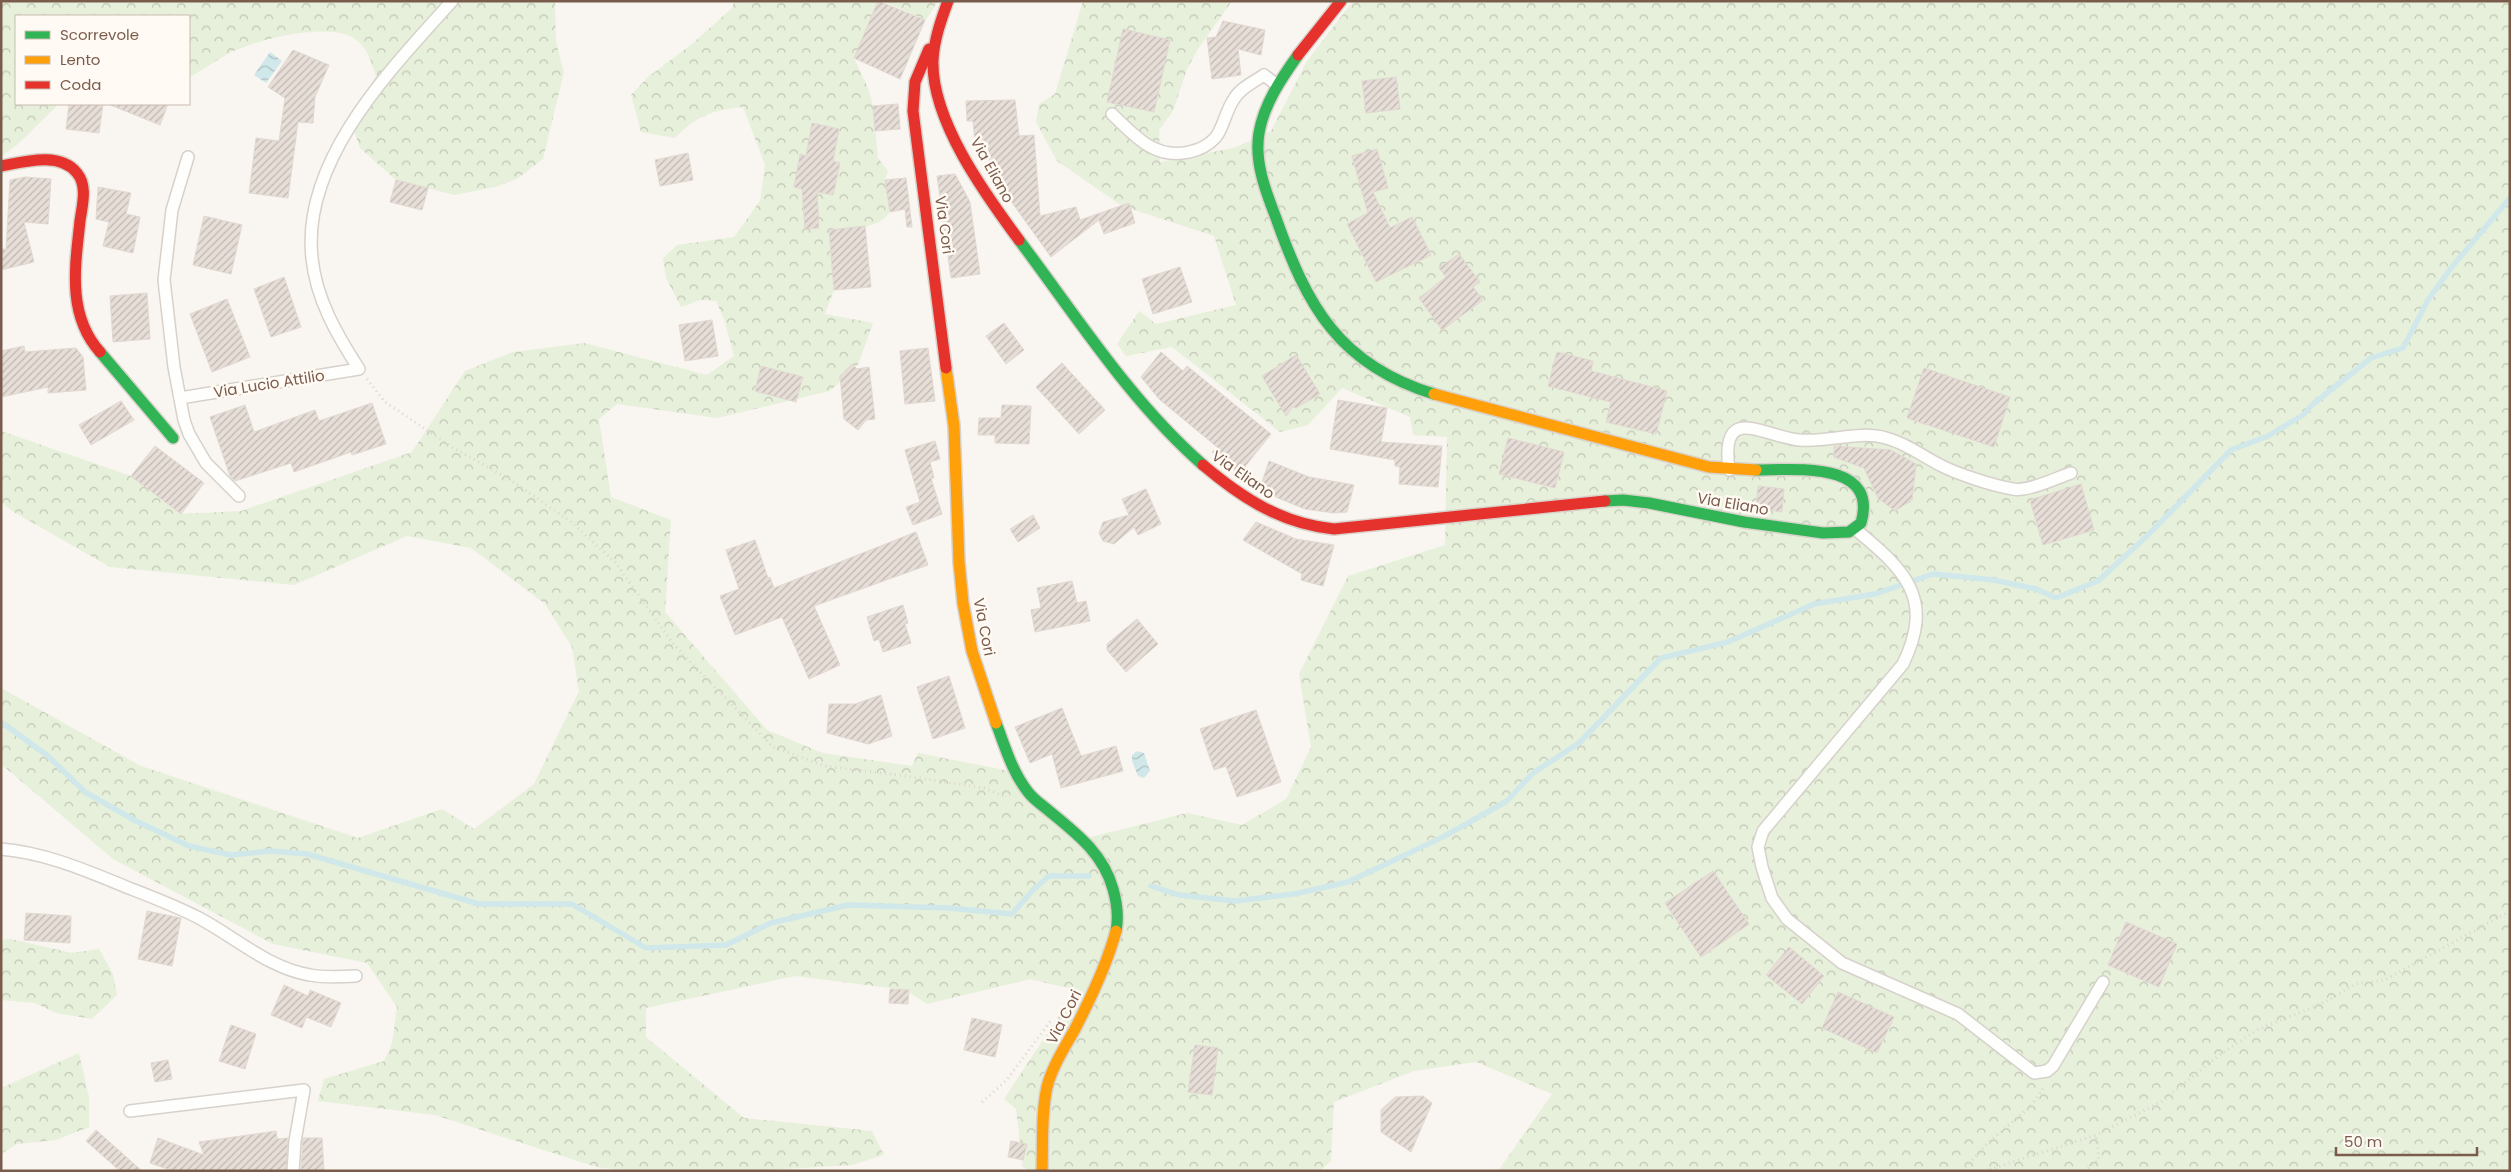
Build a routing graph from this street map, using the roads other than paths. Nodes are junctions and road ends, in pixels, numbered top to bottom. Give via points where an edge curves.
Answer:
1 (452, 1) edge
2 (948, 1) edge
3 (1341, 1) edge
4 (936, 34) junction
5 (1277, 85) junction
6 (1112, 114) dead end
7 (188, 157) dead end
8 (1, 166) edge
9 (180, 398) junction
10 (173, 438) dead end
11 (1729, 470) junction
12 (2071, 473) dead end
13 (239, 496) dead end
14 (1855, 529) junction
15 (1, 849) edge
16 (356, 976) dead end
17 (2103, 982) dead end
18 (130, 1111) dead end
19 (293, 1171) edge
20 (1042, 1171) edge

1 - 9 lane, Via Lucio Attilio via 388,75 355,120 331,162 316,201 311,234 317,283 335,330 359,369
2 - 4 street, Via Eliano
3 - 5 street
4 - 14 street, Via Eliano via 933,72 942,108 997,212 1106,361 1160,425 1190,455 1262,509 1304,526 1334,529 1543,506 1631,500 1744,522 1823,533 1841,534
4 - 20 street, Via Cori via 918,76 912,103 954,426 959,562 966,624 984,692 1015,772 1030,794 1083,839 1099,857 1110,878 1118,914 1116,937 1101,975 1047,1087
5 - 6 lane via 1264,75 1243,88 1234,99 1216,137 1206,146 1179,154 1153,150
5 - 11 street via 1261,122 1258,154 1284,246 1304,291 1320,315 1364,361 1389,378 1416,388 1570,433
7 - 9 lane via 172,210 164,280
8 - 10 street via 47,161 64,164 78,173 83,196 76,263 82,325 90,341
9 - 13 lane via 186,427 199,454 213,473
11 - 12 lane via 1729,438 1737,430 1753,428 1797,440 1884,437 1904,444 1942,466 2015,490
11 - 14 street via 1801,470 1843,476 1857,487 1863,501 1864,516
14 - 17 lane via 1904,577 1917,606 1916,628 1903,664 1763,831 1758,847 1778,908 1842,963 1958,1014 2034,1073 2047,1071 2053,1066
15 - 16 lane via 57,860 174,906 288,969 317,976
18 - 19 lane via 304,1090

